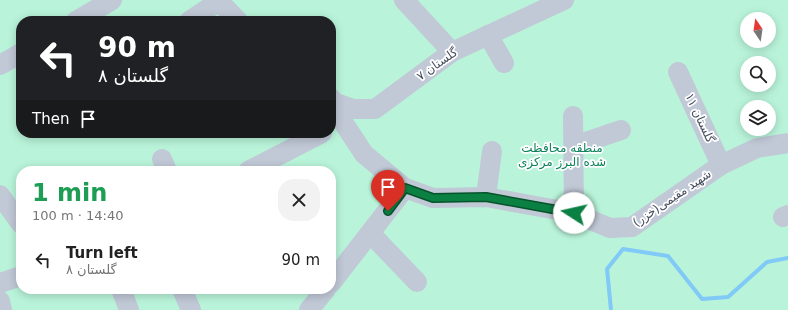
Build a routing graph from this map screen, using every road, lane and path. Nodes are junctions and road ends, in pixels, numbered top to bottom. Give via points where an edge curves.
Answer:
1 (112, 0) edge
2 (219, 0) edge
3 (404, 0) edge
4 (560, 1) edge
5 (85, 16) edge
6 (196, 16) edge
7 (233, 16) edge
8 (488, 35) junction
9 (452, 52) junction
10 (16, 56) edge
11 (504, 63) dead end
12 (0, 65) edge
13 (678, 72) dead end
14 (336, 102) edge
15 (574, 116) dead end
16 (337, 125) edge
17 (621, 130) dead end
18 (312, 138) edge
19 (788, 143) edge
20 (574, 146) junction
21 (492, 151) dead end
22 (721, 165) junction
23 (258, 166) edge
24 (405, 188) junction
25 (0, 195) edge
26 (486, 197) junction
27 (574, 213) junction
28 (16, 217) edge
29 (371, 234) junction
30 (336, 277) edge
31 (16, 278) edge
32 (417, 282) dead end
33 (0, 283) edge
34 (123, 294) edge
35 (184, 294) edge
36 (322, 294) edge
37 (0, 302) edge
38 (2, 310) edge
39 (129, 310) edge
40 (191, 310) edge
41 (309, 310) edge

1 - 5 street
2 - 6 street
2 - 7 street
3 - 9 street
4 - 8 street, گلستان ۷
8 - 9 street, گلستان ۷
8 - 11 street
9 - 14 street, گلستان ۷ via 375,108 353,109
10 - 12 street
13 - 22 street, گلستان ۱۱
15 - 20 street
16 - 24 street, شهید مقیمی(‌خزر) via 364,154
17 - 20 street
18 - 23 street
19 - 22 street, شهید مقیمی(‌خزر) via 757,148
20 - 27 street
21 - 26 street
22 - 27 street, شهید مقیمی(‌خزر) via 632,227 610,228
24 - 26 street, شهید مقیمی(‌خزر) via 433,198
24 - 29 street
25 - 28 street
26 - 27 street, شهید مقیمی(‌خزر)
29 - 30 street
29 - 32 street
31 - 33 street
34 - 39 street
35 - 40 street
36 - 41 street
37 - 38 street

